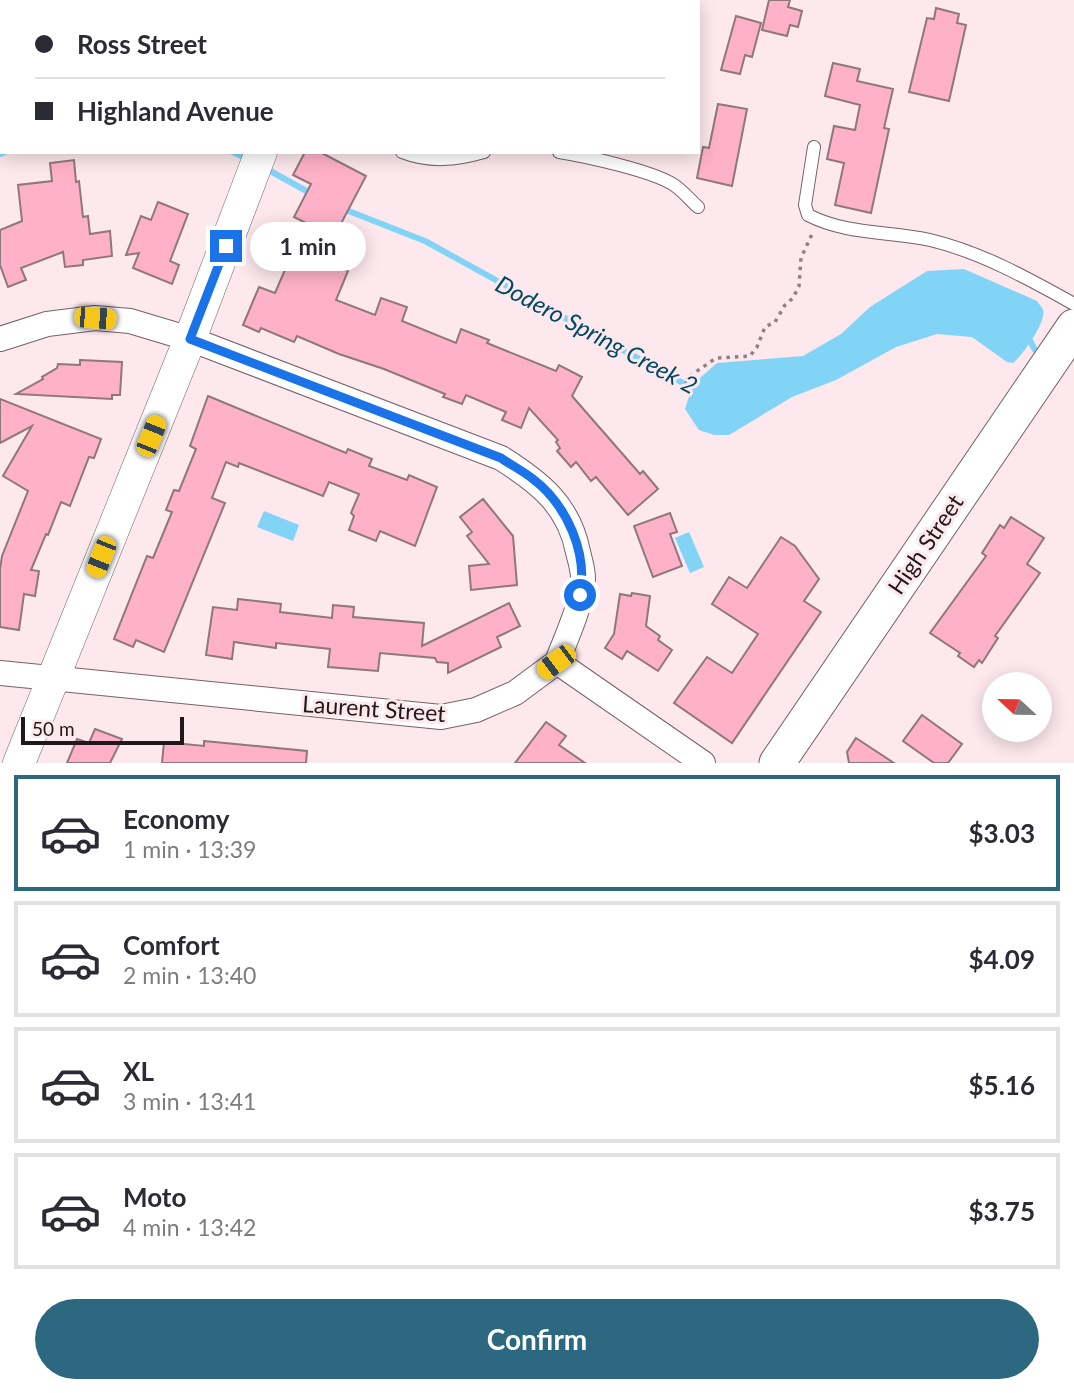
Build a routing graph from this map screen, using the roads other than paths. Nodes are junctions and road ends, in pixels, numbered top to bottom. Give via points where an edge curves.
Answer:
1 (814, 147) dead end
2 (260, 154) edge
3 (411, 154) edge
4 (478, 154) edge
5 (571, 154) edge
6 (698, 207) dead end
7 (1074, 304) edge
8 (1074, 327) edge
9 (0, 339) edge
10 (190, 339) junction
11 (556, 662) junction
12 (0, 673) edge
13 (52, 678) junction
14 (19, 763) edge
15 (703, 763) edge
16 (777, 763) edge

1 - 7 lane via 805,205 808,215 853,230 929,240 962,250
2 - 10 street
3 - 4 lane via 458,160
5 - 6 lane via 655,177 674,185
8 - 16 main road, High Street
9 - 10 street via 47,324 95,318 130,321
10 - 11 street via 501,458 534,479 562,509 576,541 583,576 576,614
10 - 13 street
11 - 13 street, Laurent Street via 515,693 476,709 441,716
11 - 15 street
12 - 13 street, Laurent Street
13 - 14 street

